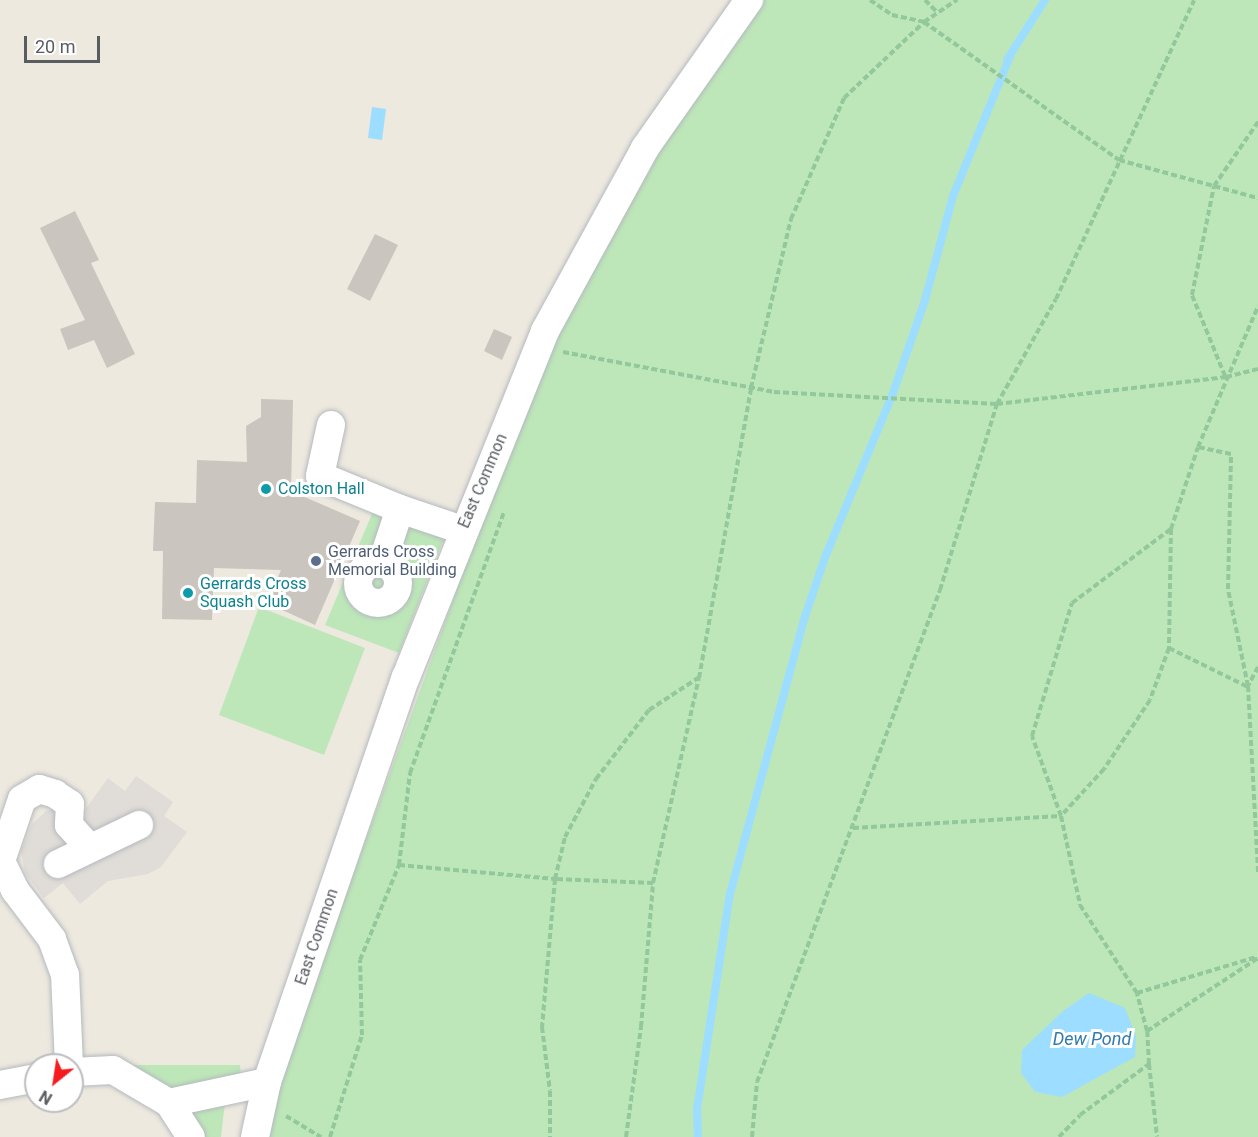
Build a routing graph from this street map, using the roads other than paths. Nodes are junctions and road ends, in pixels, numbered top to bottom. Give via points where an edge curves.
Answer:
1 (748, 0) edge
2 (331, 426) dead end
3 (400, 509) junction
4 (462, 530) junction
5 (436, 600) junction
6 (139, 825) dead end
7 (90, 848) junction
8 (57, 864) dead end
9 (8, 895) edge
10 (68, 1053) edge
11 (84, 1071) edge
12 (24, 1080) edge
13 (0, 1085) edge
14 (265, 1092) junction
15 (169, 1103) junction
16 (192, 1137) edge
17 (255, 1137) edge

1 - 4 street, East Common via 645,148 559,341
2 - 3 street via 320,476
3 - 4 street
3 - 5 street via 382,563 369,564 360,573 360,592 370,602 383,603 398,589
4 - 5 street, East Common
5 - 14 street, East Common
6 - 7 street
7 - 8 street
7 - 9 street via 69,825 70,804 39,789 22,799 1,861
9 - 10 street via 52,939 65,975
11 - 15 street via 113,1070
12 - 13 street
14 - 15 street
14 - 17 street, East Common
15 - 16 street

